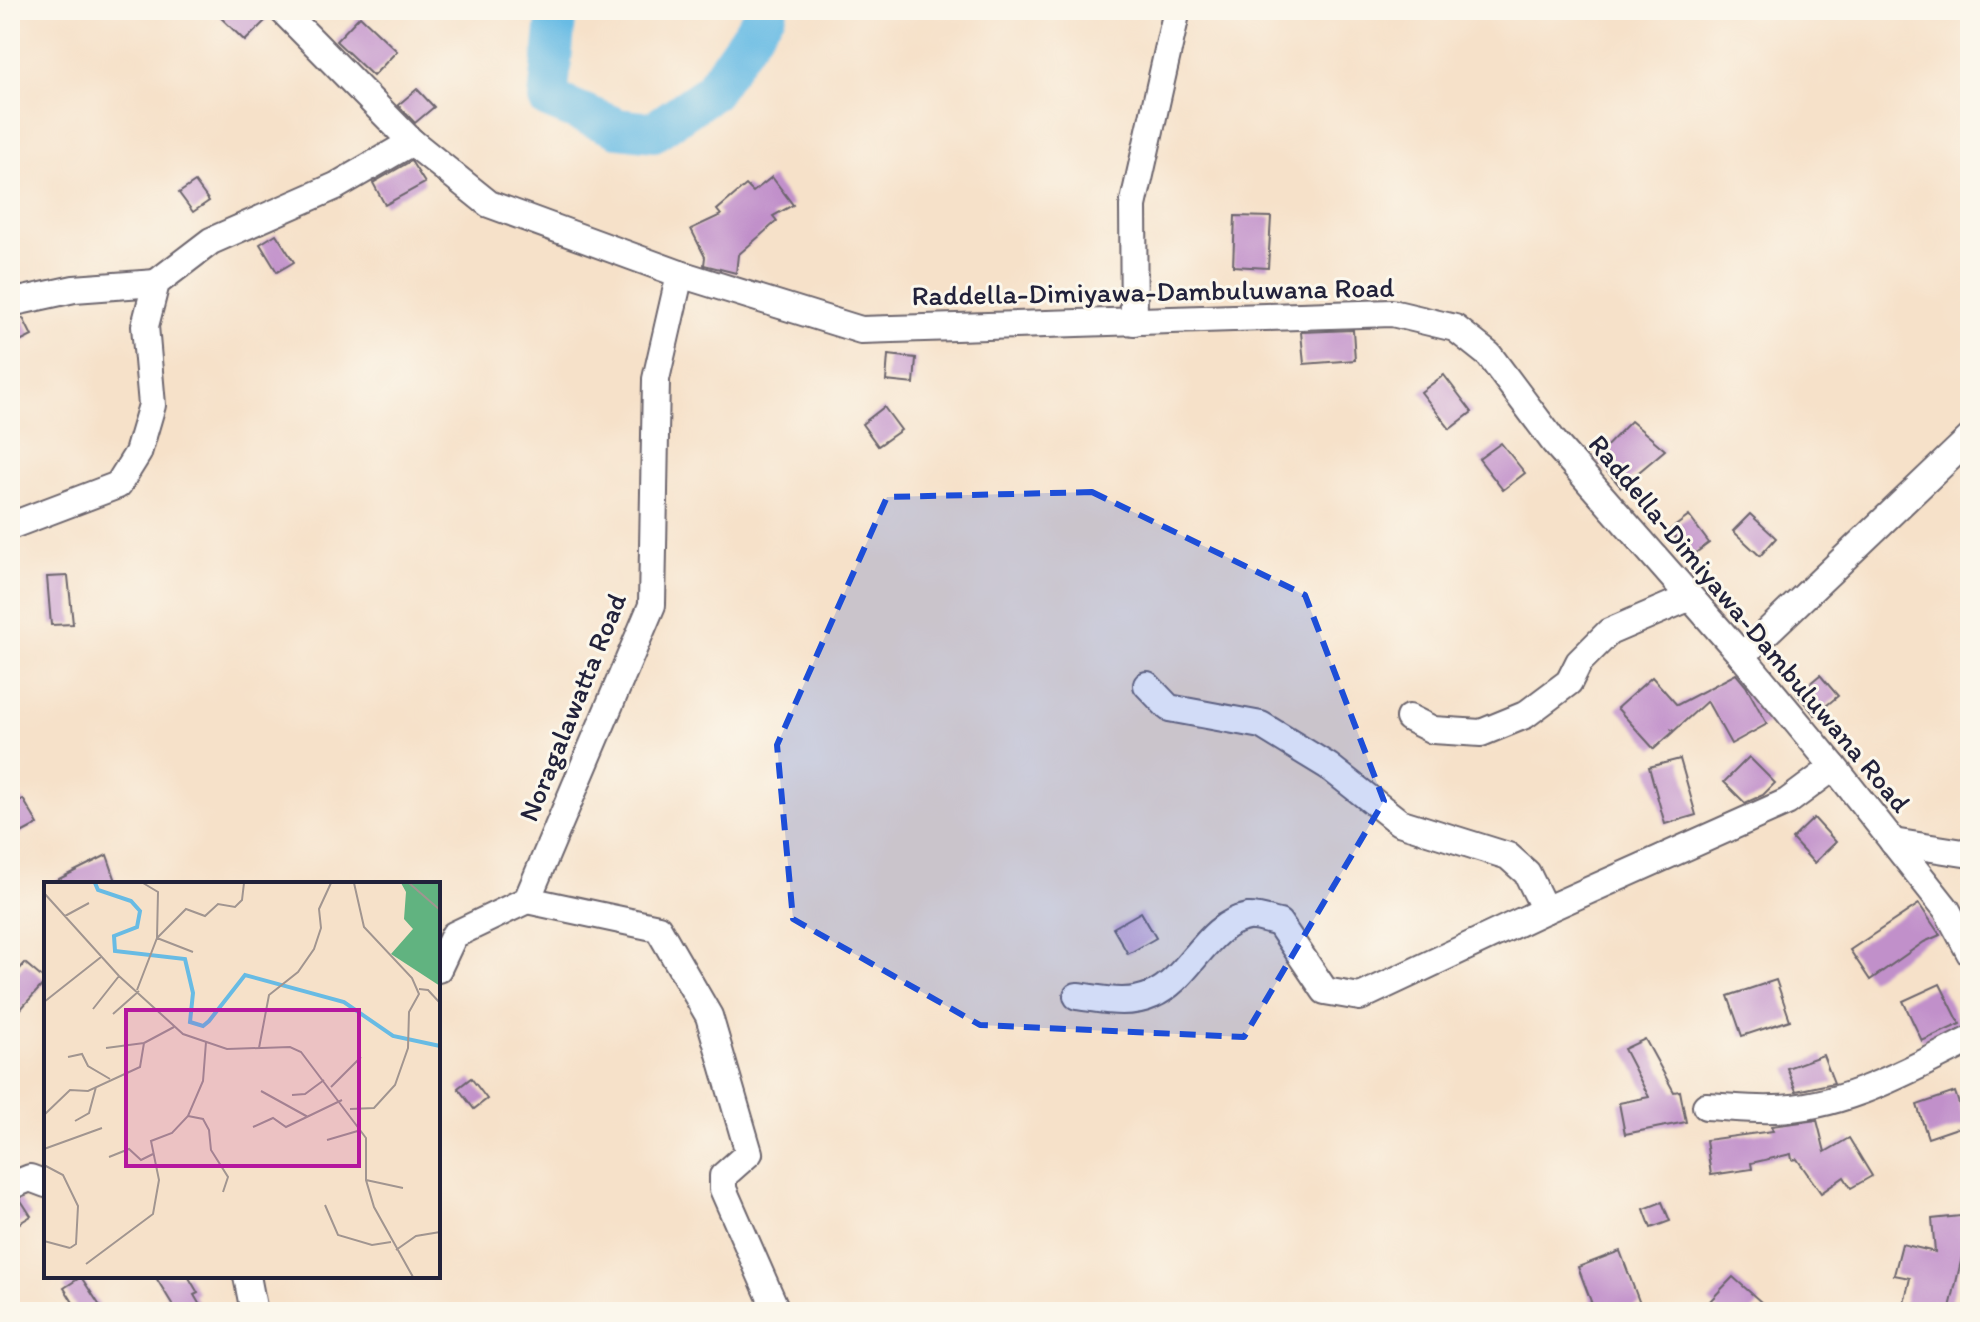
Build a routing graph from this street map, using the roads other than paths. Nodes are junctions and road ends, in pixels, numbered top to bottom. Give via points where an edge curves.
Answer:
1 (282, 10) edge
2 (1177, 10) edge
3 (412, 142) junction
4 (680, 274) junction
5 (156, 283) junction
6 (10, 303) edge
7 (1134, 322) junction
8 (1970, 438) edge
9 (10, 526) edge
10 (1688, 598) junction
11 (1742, 656) junction
12 (1147, 685) dead end
13 (1409, 718) dead end
14 (1834, 767) junction
15 (1893, 842) junction
16 (1970, 854) edge
17 (527, 900) junction
18 (1545, 910) junction
19 (1970, 953) edge
20 (440, 965) edge
21 (1077, 996) dead end
22 (1970, 1040) edge
23 (1706, 1106) dead end
24 (44, 1183) edge
25 (10, 1186) edge
26 (247, 1278) edge
27 (254, 1312) edge
28 (777, 1312) edge

1 - 3 street, Raddella-Dimiyawa-Dambuluwana Road
2 - 7 street via 1133,206
3 - 4 street, Raddella-Dimiyawa-Dambuluwana Road via 489,204
3 - 5 street via 336,186 211,241
4 - 7 street, Raddella-Dimiyawa-Dambuluwana Road via 861,330
4 - 17 street, Noragalawatta Road via 656,379 652,605
5 - 6 street via 74,289
5 - 9 street via 145,326 152,405 138,453 118,485
7 - 10 street, Raddella-Dimiyawa-Dambuluwana Road via 1392,313 1455,328 1489,355 1554,442
8 - 11 street
10 - 11 street, Raddella-Dimiyawa-Dambuluwana Road
10 - 13 street via 1609,632 1579,662 1569,682 1525,715 1481,733 1433,730
11 - 14 street, Raddella-Dimiyawa-Dambuluwana Road
12 - 18 street via 1169,708 1261,725 1328,766 1399,822 1508,856 1527,873
14 - 15 street, Raddella-Dimiyawa-Dambuluwana Road
14 - 18 street via 1787,802
15 - 16 street
15 - 19 street, Raddella-Dimiyawa-Dambuluwana Road via 1947,910
17 - 20 street via 454,935
17 - 28 street via 658,928 709,1016 749,1153 723,1176 723,1189
18 - 21 street via 1360,997 1325,991 1279,923 1249,917 1222,929 1173,982 1151,996 1122,1002
22 - 23 street via 1881,1084 1827,1101 1776,1109
24 - 25 street via 30,1178
26 - 27 street

